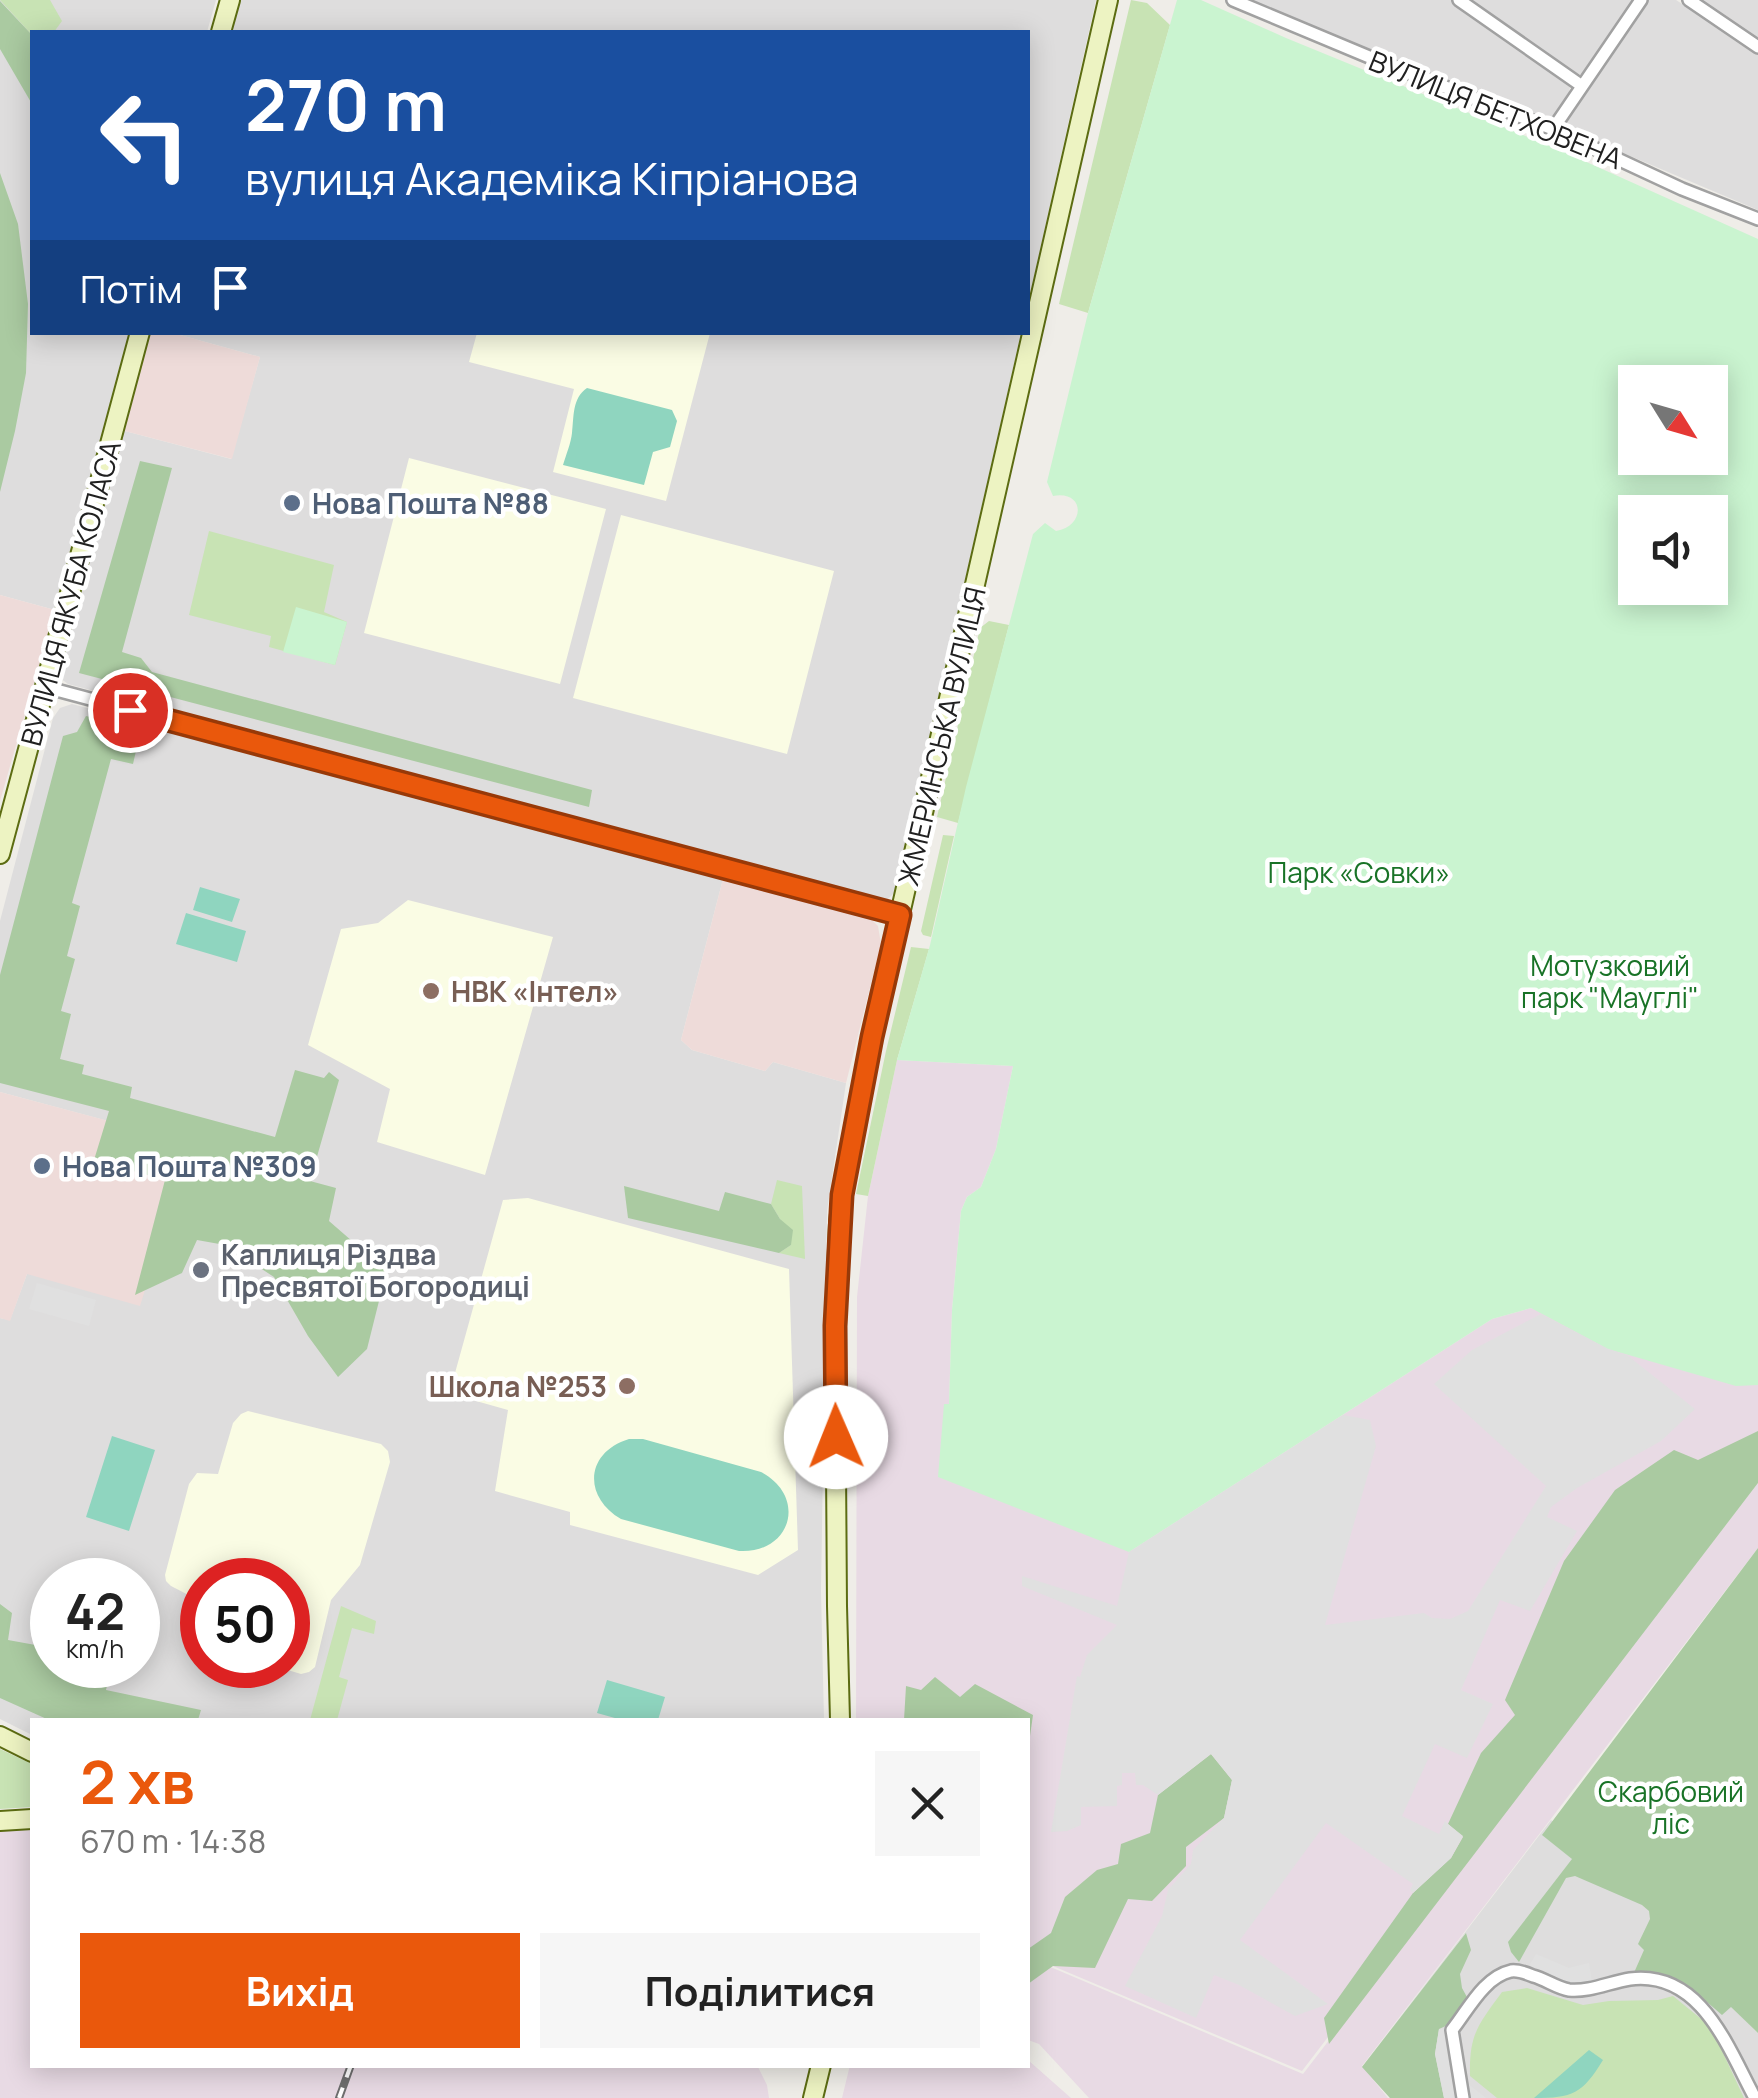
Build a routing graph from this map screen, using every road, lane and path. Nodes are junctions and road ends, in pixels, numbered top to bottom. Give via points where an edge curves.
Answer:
1 (230, 0) edge
2 (1108, 0) edge
3 (1233, 0) edge
4 (1459, 0) edge
5 (1641, 0) edge
6 (1689, 0) edge
7 (222, 30) edge
8 (1758, 47) edge
9 (1582, 86) junction
10 (1553, 128) junction
11 (1758, 220) edge
12 (139, 335) edge
13 (45, 686) junction
14 (5, 819) edge
15 (0, 854) edge
16 (900, 915) junction
17 (840, 1718) edge
18 (0, 1736) edge
19 (30, 1751) edge
20 (30, 1819) edge
21 (0, 1821) edge
22 (820, 2068) edge
23 (813, 2098) edge
24 (1464, 2098) edge
25 (1755, 2098) edge

1 - 7 main road
2 - 16 main road, ЖМЕРИНСЬКА ВУЛИЦЯ
3 - 10 street, ВУЛИЦЯ БЕТХОВЕНА
4 - 9 street
5 - 9 street
6 - 8 street
9 - 10 street
10 - 11 street, ВУЛИЦЯ БЕТХОВЕНА
12 - 13 main road, ВУЛИЦЯ ЯКУБА КОЛАСА
13 - 14 main road, ВУЛИЦЯ ЯКУБА КОЛАСА
13 - 16 street
14 - 15 main road, ВУЛИЦЯ ЯКУБА КОЛАСА
16 - 17 main road, ЖМЕРИНСЬКА ВУЛИЦЯ via 839,1224
18 - 19 main road
20 - 21 main road
22 - 23 main road
24 - 25 street via 1452,2030 1491,1980 1514,1970 1568,1990 1633,1979 1671,1982 1718,2027

